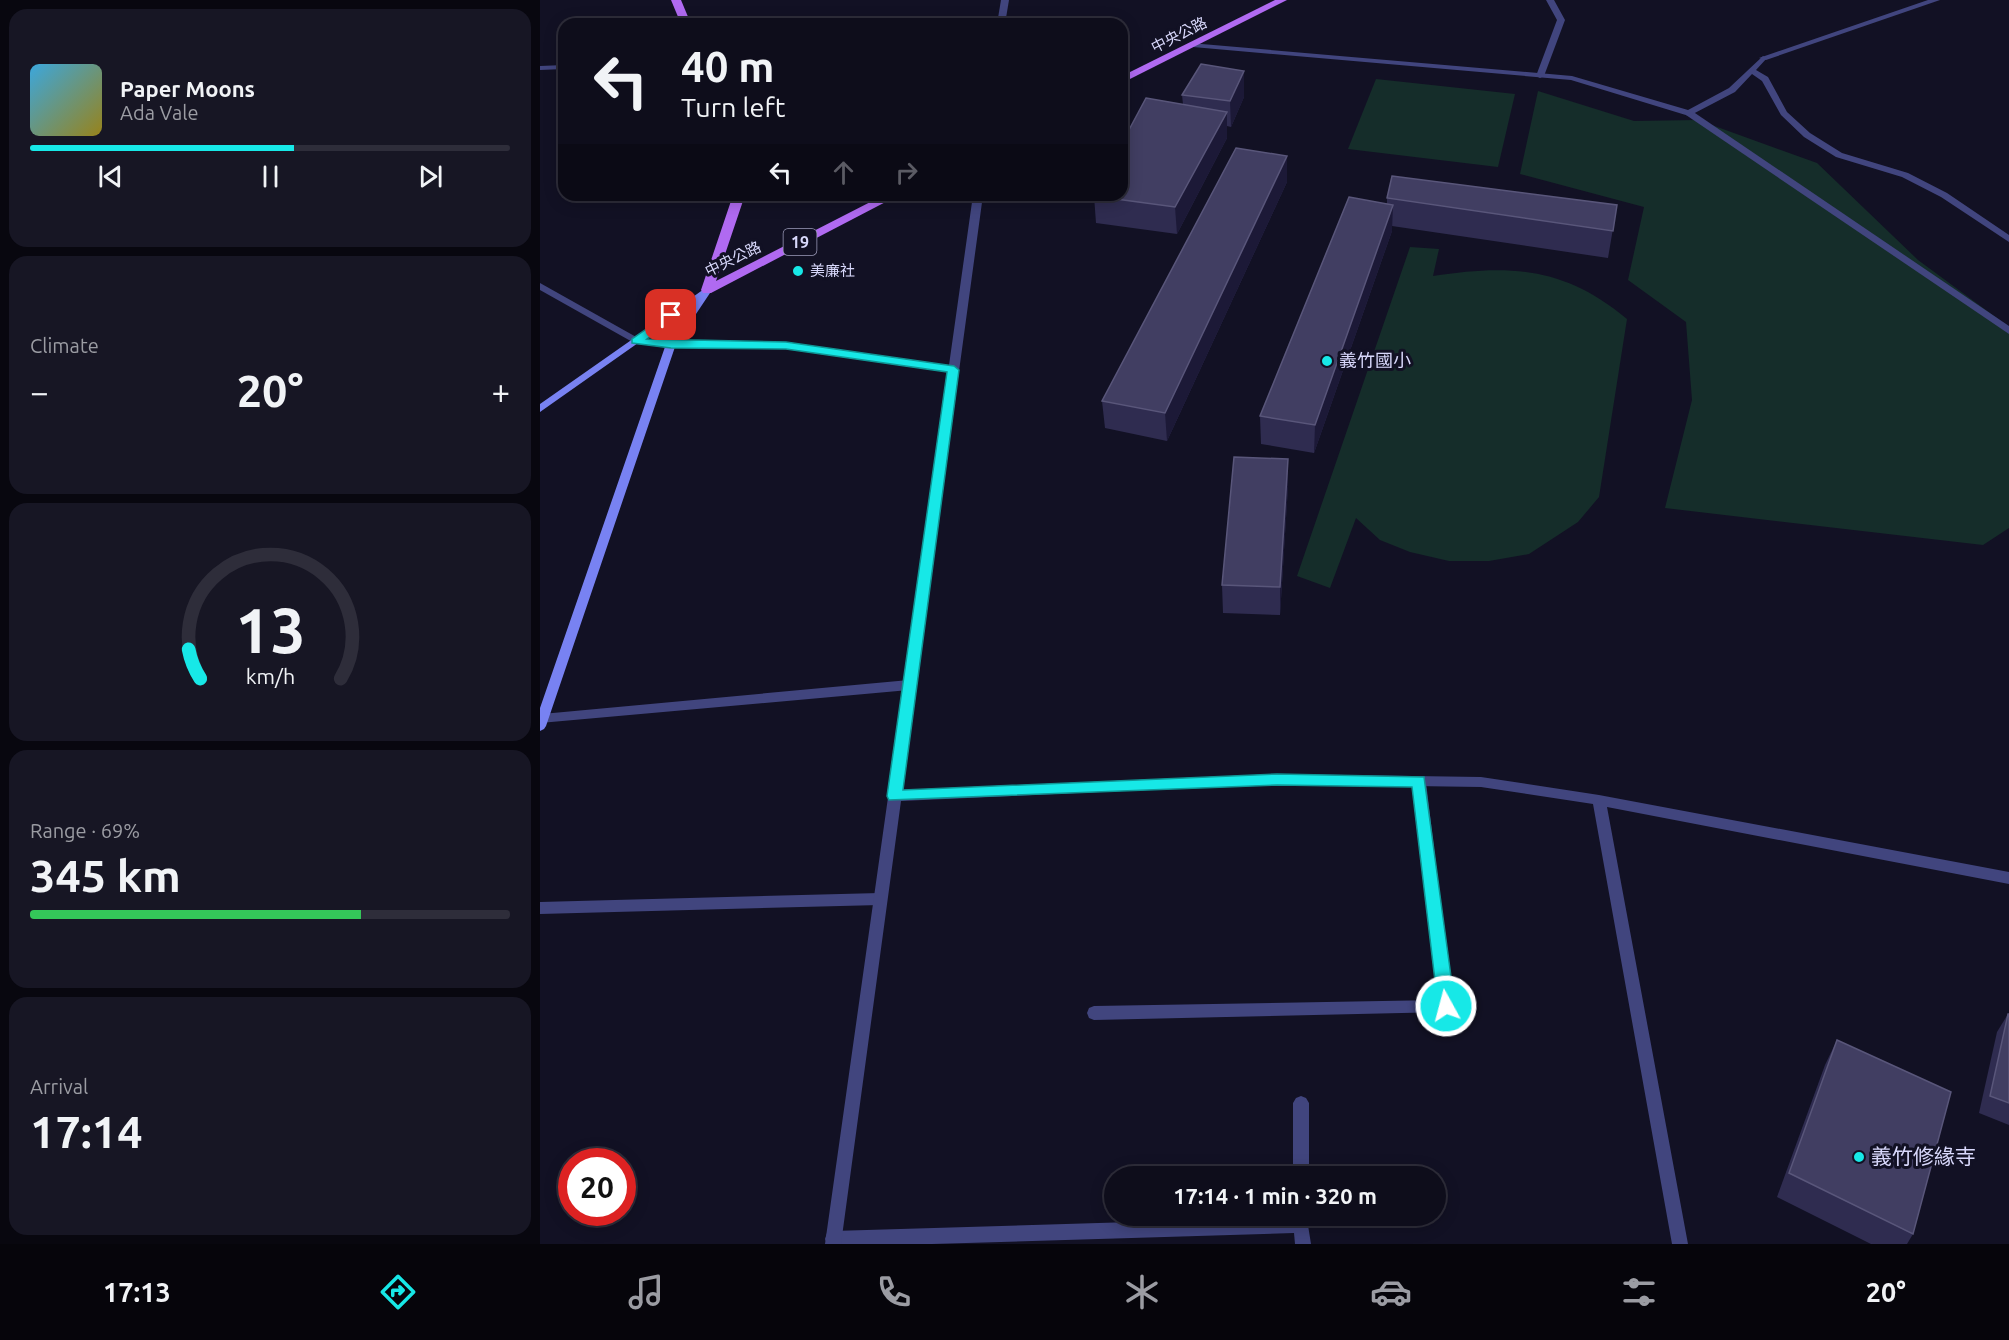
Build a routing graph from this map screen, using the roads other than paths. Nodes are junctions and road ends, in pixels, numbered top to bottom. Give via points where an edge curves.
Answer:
1 (676, 0) edge
2 (1005, 0) edge
3 (1282, 0) edge
4 (1550, 0) edge
5 (1936, 0) edge
6 (684, 18) edge
7 (1002, 18) edge
8 (1193, 45) junction
9 (558, 67) edge
10 (540, 68) edge
11 (1752, 70) junction
12 (1540, 76) junction
13 (1128, 77) edge
14 (1689, 113) junction
15 (737, 201) edge
16 (881, 201) edge
17 (977, 201) edge
18 (2009, 239) edge
19 (540, 286) edge
20 (707, 290) junction
21 (2009, 331) edge
22 (636, 341) junction
23 (671, 344) junction
24 (954, 370) junction
25 (540, 409) edge
26 (909, 685) junction
27 (541, 723) edge
28 (1419, 782) junction
29 (894, 796) junction
30 (1599, 800) junction
31 (2009, 878) edge
32 (880, 899) junction
33 (540, 908) edge
34 (1094, 1013) dead end
35 (1300, 1103) dead end
36 (1301, 1166) edge
37 (1167, 1226) edge
38 (1302, 1226) edge
39 (833, 1241) edge
40 (1303, 1244) edge
41 (1680, 1244) edge

1 - 6 main road
2 - 7 street
3 - 8 main road, 中央公路
4 - 12 street via 1561,20
5 - 11 street via 1763,58
8 - 12 street
8 - 13 main road, 中央公路
9 - 10 street
11 - 14 street via 1732,90
11 - 18 street via 1765,79 1784,113 1807,135 1839,155 1905,175
12 - 14 street via 1572,78
14 - 21 street
15 - 20 main road, 中央公路
16 - 20 main road, 中央公路 / 19
17 - 24 street
19 - 22 street
20 - 22 main road
20 - 23 main road
22 - 23 street
22 - 25 main road
23 - 24 street via 786,346
23 - 27 main road
24 - 26 street
26 - 27 street
26 - 29 street
28 - 29 street via 1277,779
28 - 30 street via 1481,782
28 - 34 street via 1446,1006
29 - 32 street
30 - 31 street
30 - 41 street
32 - 33 street
32 - 39 street
35 - 36 street
37 - 39 street
38 - 40 street

